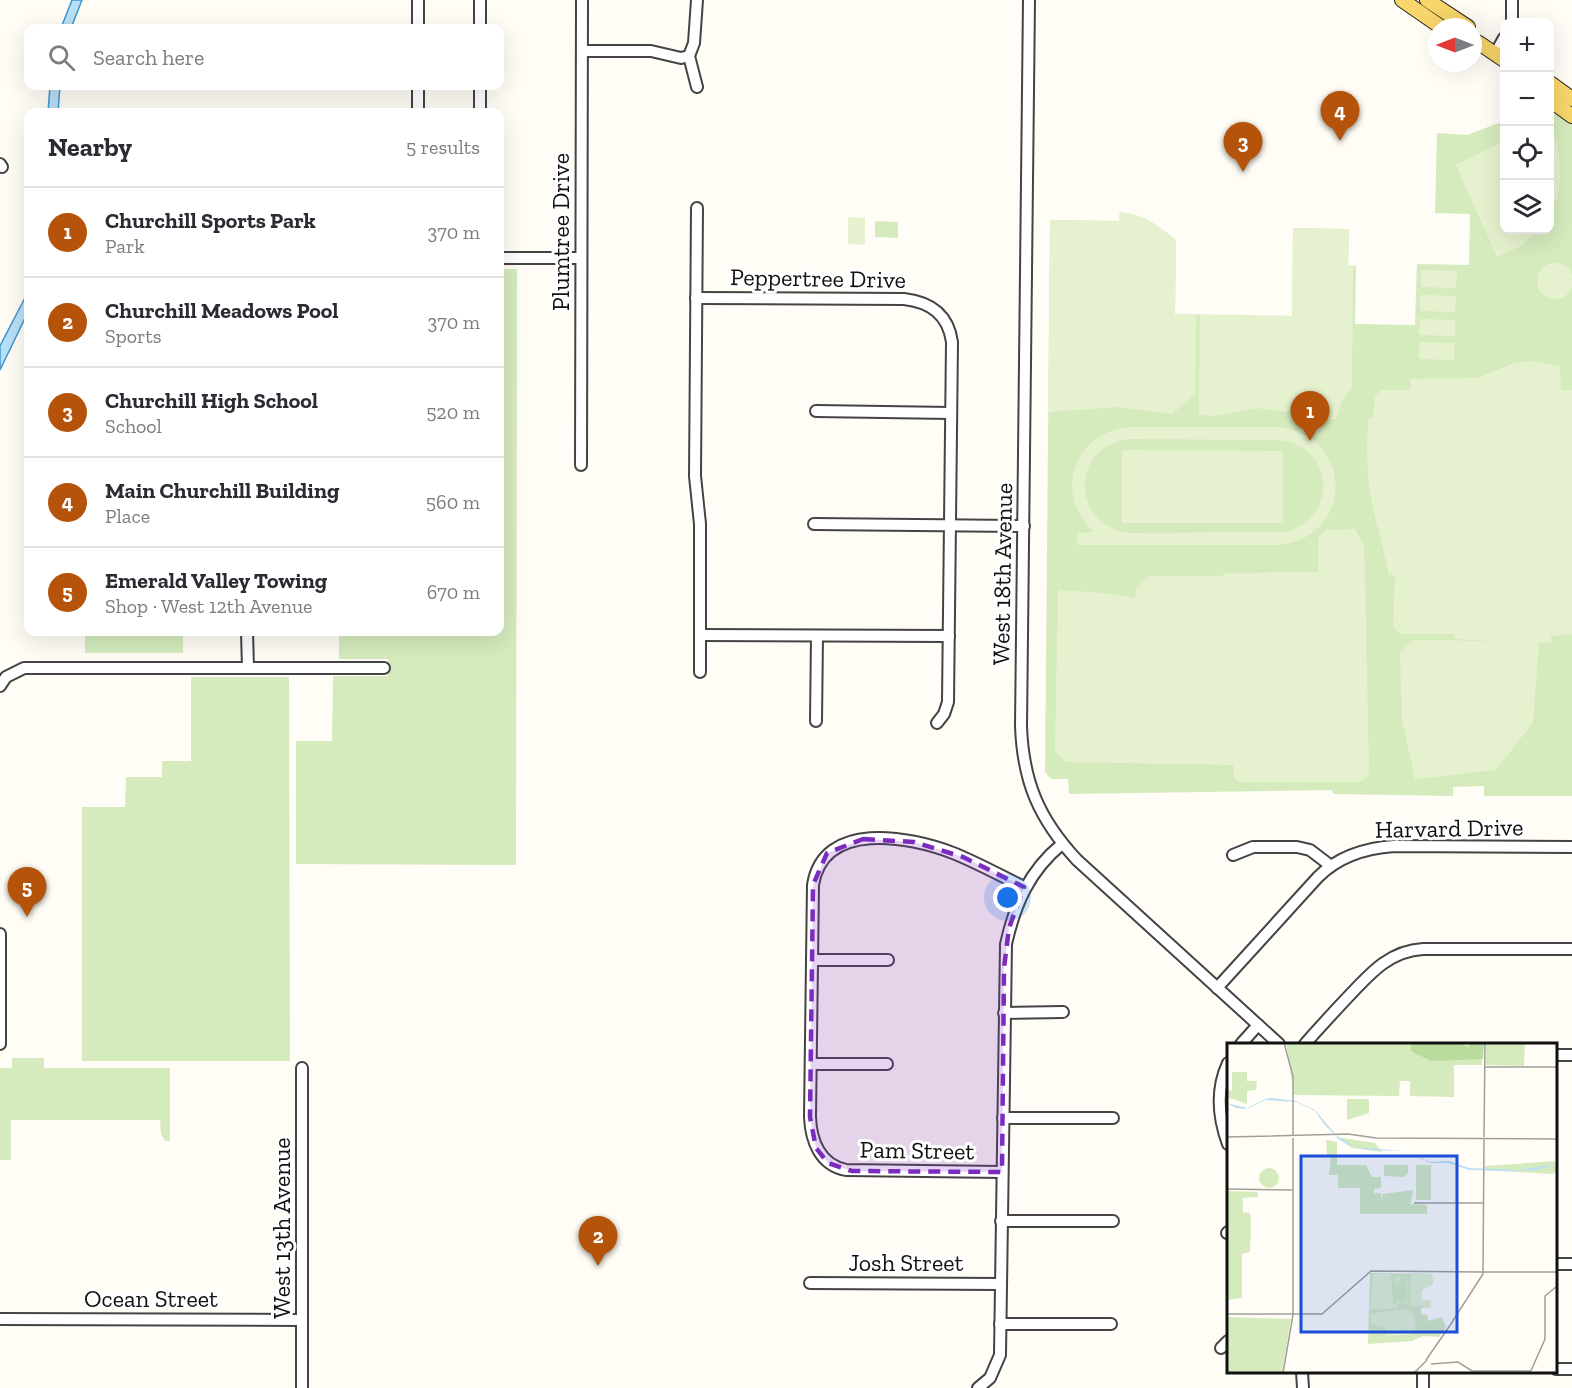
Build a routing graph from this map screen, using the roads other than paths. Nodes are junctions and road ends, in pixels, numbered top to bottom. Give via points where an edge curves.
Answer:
1 (418, 0) edge
2 (480, 0) edge
3 (582, 0) edge
4 (697, 0) edge
5 (1029, 0) edge
6 (1402, 0) edge
7 (1427, 0) edge
8 (1512, 0) edge
9 (1428, 18) edge
10 (1454, 18) edge
11 (1512, 18) edge
12 (418, 24) edge
13 (480, 24) edge
14 (1482, 44) edge
15 (582, 51) junction
16 (689, 56) junction
17 (1500, 57) edge
18 (1554, 86) edge
19 (697, 87) dead end
20 (418, 90) edge
21 (480, 90) edge
22 (1572, 99) edge
23 (1554, 103) edge
24 (418, 108) edge
25 (480, 108) edge
26 (1572, 116) edge
27 (697, 208) dead end
28 (504, 258) edge
29 (581, 258) junction
30 (696, 298) junction
31 (816, 411) dead end
32 (951, 413) junction
33 (581, 465) dead end
34 (814, 524) dead end
35 (951, 525) junction
36 (1024, 526) junction
37 (700, 634) junction
38 (248, 636) edge
39 (817, 636) junction
40 (949, 636) junction
41 (248, 668) junction
42 (384, 668) dead end
43 (700, 672) dead end
44 (3, 681) edge
45 (816, 721) dead end
46 (937, 723) dead end
47 (1062, 844) junction
48 (1572, 847) edge
49 (1233, 855) dead end
50 (1331, 866) junction
51 (1024, 887) junction
52 (0, 934) edge
53 (1572, 949) edge
54 (813, 960) junction
55 (888, 960) dead end
56 (1217, 988) junction
57 (1063, 1012) dead end
58 (1004, 1013) junction
59 (1258, 1025) junction
60 (1242, 1043) edge
61 (1277, 1043) edge
62 (1306, 1043) edge
63 (0, 1044) edge
64 (811, 1064) junction
65 (887, 1064) dead end
66 (1227, 1066) edge
67 (302, 1068) dead end
68 (1003, 1118) junction
69 (1113, 1118) dead end
70 (1227, 1141) edge
71 (1002, 1172) junction
72 (1001, 1221) junction
73 (1113, 1221) dead end
74 (810, 1283) dead end
75 (1001, 1284) junction
76 (0, 1319) edge
77 (302, 1320) junction
78 (1000, 1324) junction
79 (1111, 1324) dead end
80 (1572, 1369) edge
81 (1557, 1370) edge
82 (1302, 1373) edge
83 (302, 1388) edge
84 (978, 1388) edge
85 (1303, 1388) edge

1 - 12 street
2 - 13 street
3 - 15 street, Plumtree Drive
4 - 16 street via 696,36
5 - 36 street, West 18th Avenue
6 - 9 main road
7 - 10 main road
8 - 11 street
14 - 17 main road
15 - 16 street via 651,51 681,58
15 - 29 street, Plumtree Drive
16 - 19 street
18 - 22 main road
20 - 24 street
21 - 25 street
23 - 26 main road
27 - 30 street, Peppertree Drive
28 - 29 street
29 - 33 street, Plumtree Drive
30 - 32 street, Peppertree Drive via 904,299 928,305 943,317 951,332
30 - 37 street, Peppertree Drive via 695,476 700,514
31 - 32 street
32 - 35 street, Peppertree Drive
34 - 35 street
35 - 36 street
35 - 40 street, Peppertree Drive
36 - 47 street, West 18th Avenue via 1022,750 1032,793
37 - 39 street
37 - 43 street, Peppertree Drive
38 - 41 street
39 - 40 street
39 - 45 street
40 - 46 street, Peppertree Drive via 948,702
41 - 42 street
41 - 44 street via 24,668
47 - 51 street
47 - 56 street, West 18th Avenue
48 - 50 street, Harvard Drive via 1383,847 1357,852
49 - 50 street via 1253,847 1297,847 1310,850
50 - 56 street, Harvard Drive
51 - 54 street, Pam Street via 963,857 926,845 884,839 848,842 827,854 817,868 813,885
51 - 58 street via 1006,944
52 - 63 street
53 - 62 street via 1402,952 1374,969
54 - 55 street
54 - 64 street, Pam Street
56 - 59 street, West 18th Avenue
57 - 58 street
58 - 68 street
59 - 60 street
59 - 61 street, West 18th Avenue
64 - 65 street
64 - 71 street, Pam Street via 813,1138 822,1156 834,1167 852,1171
66 - 70 street via 1220,1110
67 - 77 street, West 13th Avenue
68 - 69 street
68 - 71 street
71 - 72 street
72 - 73 street
72 - 75 street
74 - 75 street, Josh Street
75 - 78 street
76 - 77 street, Ocean Street
77 - 83 street, West 13th Avenue
78 - 79 street
78 - 84 street via 997,1364 990,1378
80 - 81 street
82 - 85 street

